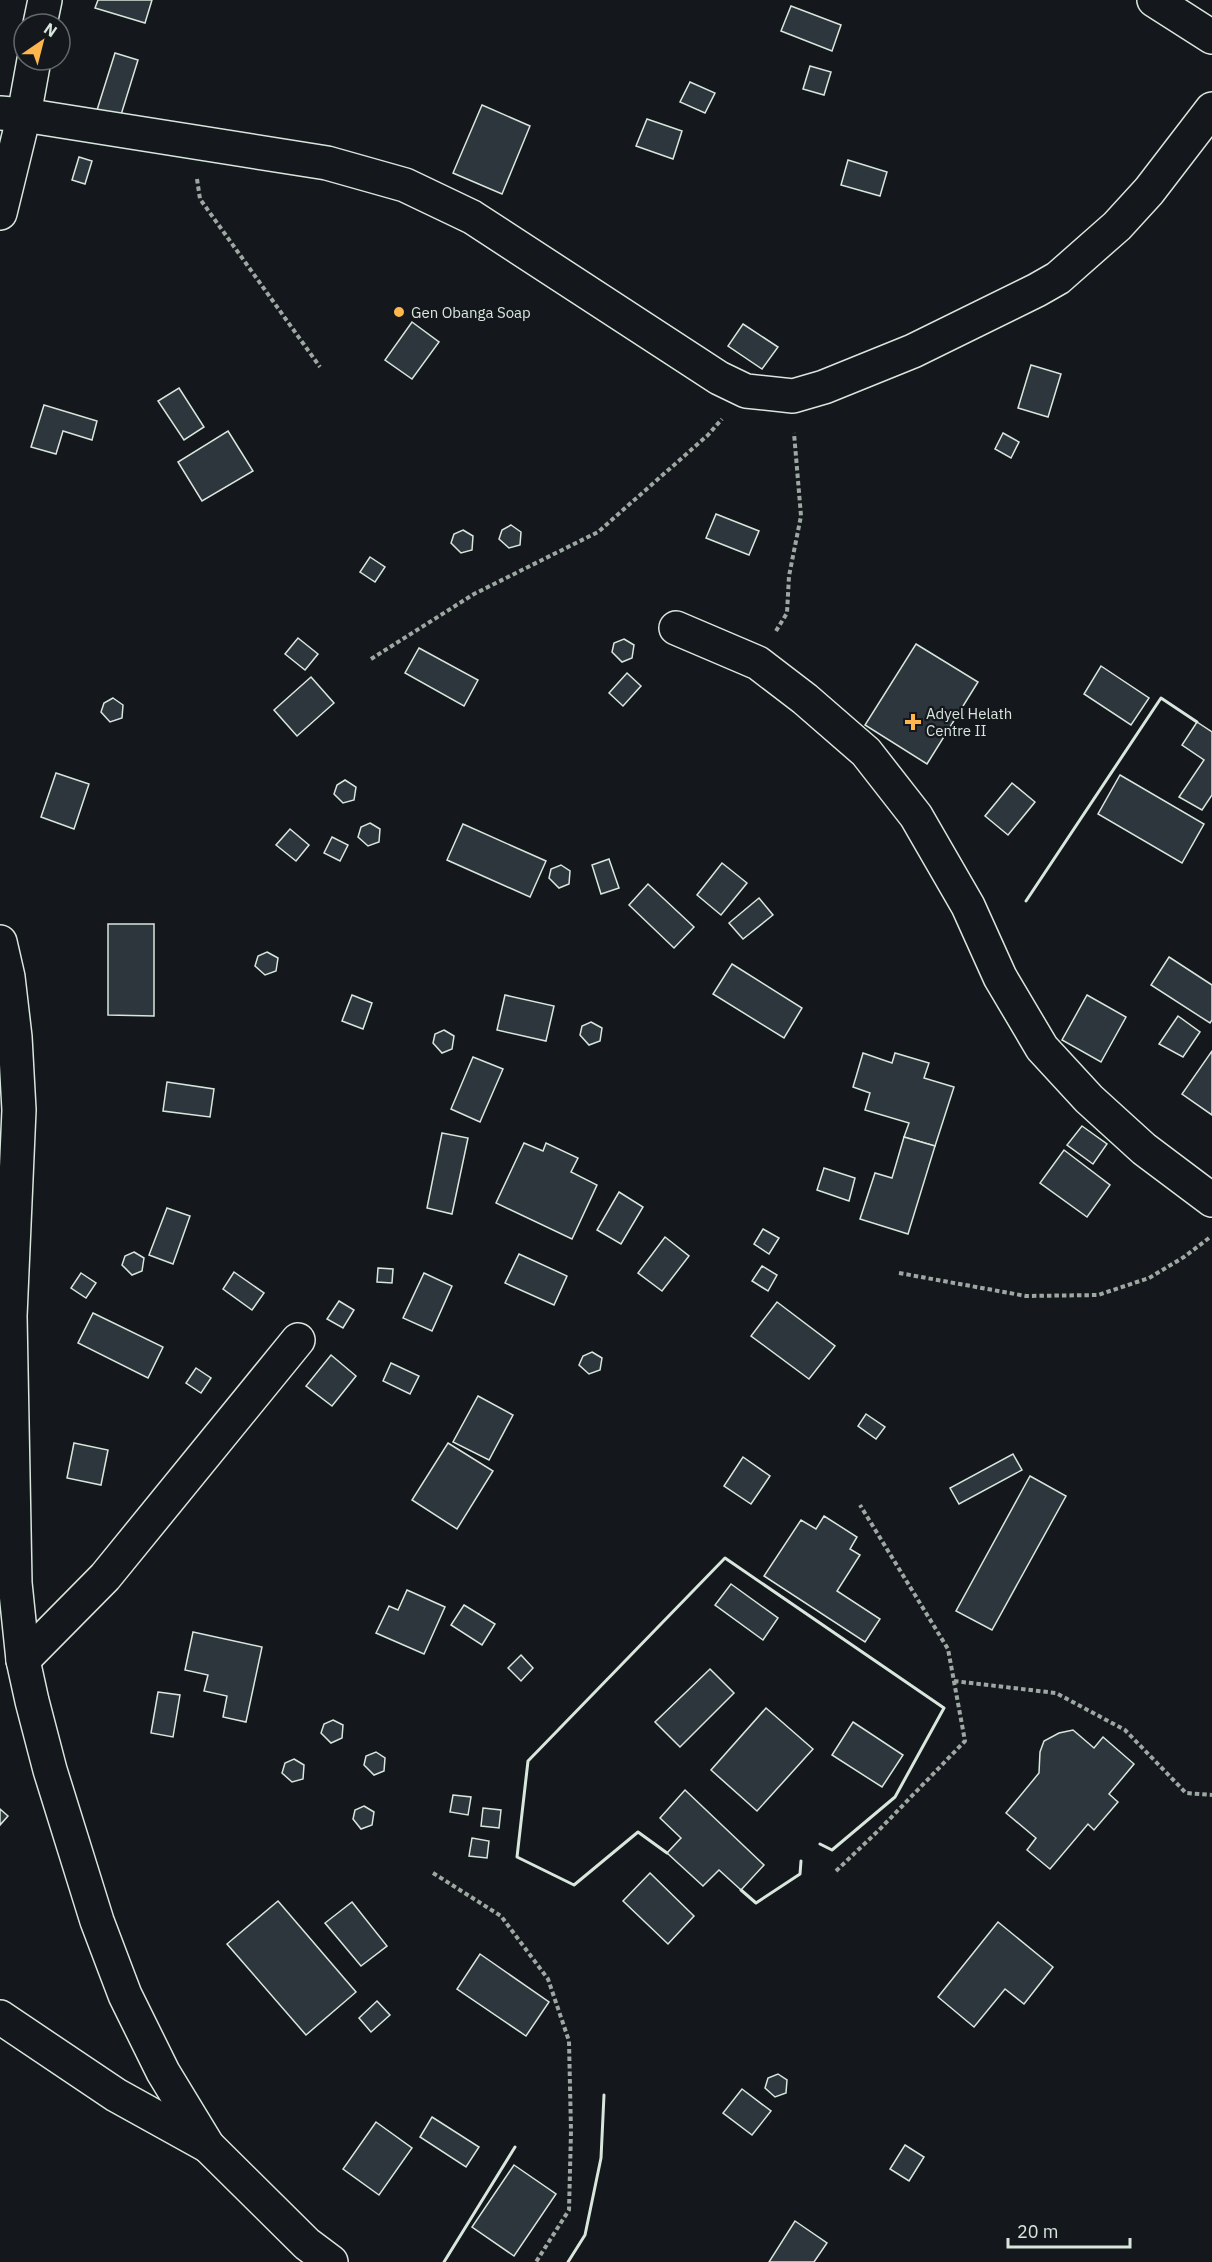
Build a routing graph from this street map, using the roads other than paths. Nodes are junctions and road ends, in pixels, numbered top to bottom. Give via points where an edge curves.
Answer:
1 (1154, 0) edge
2 (1212, 38) edge
3 (29, 72) edge
4 (1212, 109) edge
5 (12, 114) edge
6 (0, 213) edge
7 (676, 628) dead end
8 (0, 942) edge
9 (1212, 1200) edge
10 (297, 1341) dead end
11 (23, 1660) junction
12 (0, 2017) edge
13 (208, 2146) junction
14 (331, 2262) edge

1 - 2 street
3 - 5 street
4 - 5 street via 1141,200 1058,278 913,351 793,396 746,391 719,378 472,217 405,185 327,164 245,149
5 - 6 street
7 - 9 street via 758,663 866,752 916,816 968,906 1000,977 1042,1048 1089,1099 1144,1149
8 - 11 street via 15,1036 19,1110 10,1316 15,1582
10 - 11 street via 105,1577
11 - 13 street via 50,1770 125,1995 163,2072
12 - 13 street via 116,2096
13 - 14 street via 307,2244

